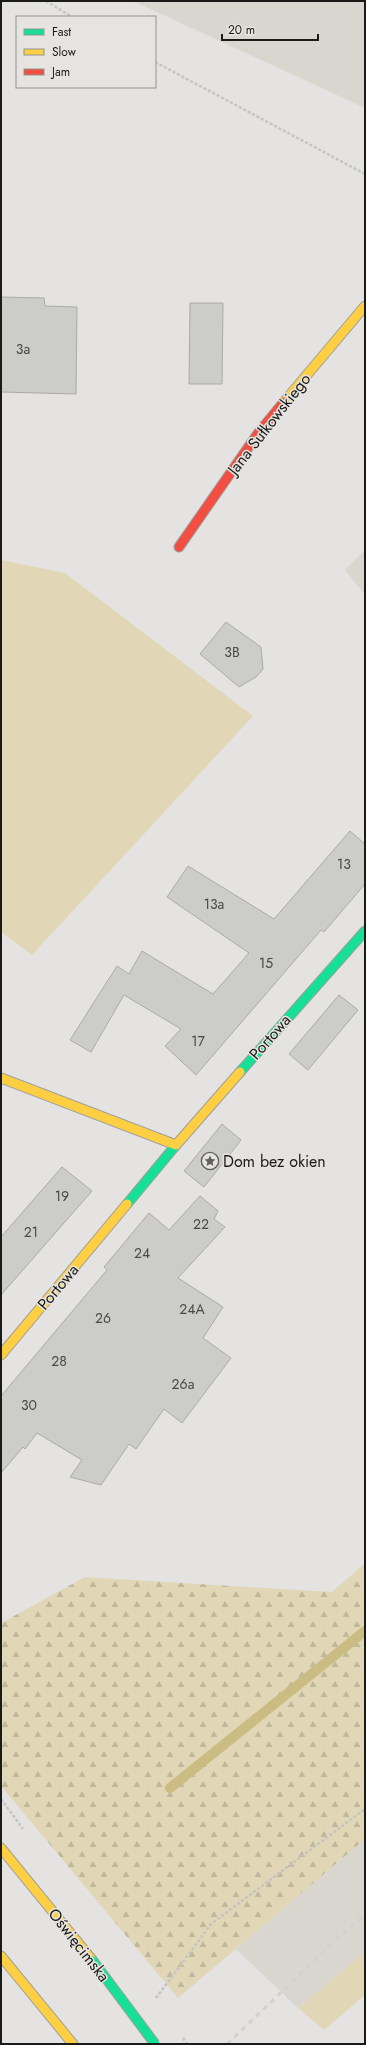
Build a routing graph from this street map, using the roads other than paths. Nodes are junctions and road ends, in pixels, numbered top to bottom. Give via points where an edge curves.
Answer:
1 (365, 306) edge
2 (179, 546) dead end
3 (365, 931) edge
4 (1, 1078) edge
5 (176, 1145) junction
6 (1, 1355) edge
7 (1, 1848) edge
8 (1, 1956) edge
9 (73, 2044) edge
10 (156, 2044) edge

1 - 2 street, Jana Sułkowskiego via 259,432
3 - 5 street, Portowa
4 - 5 street
5 - 6 street, Portowa
7 - 10 street, Oświęcimska, bridge via 93,1961
8 - 9 street

